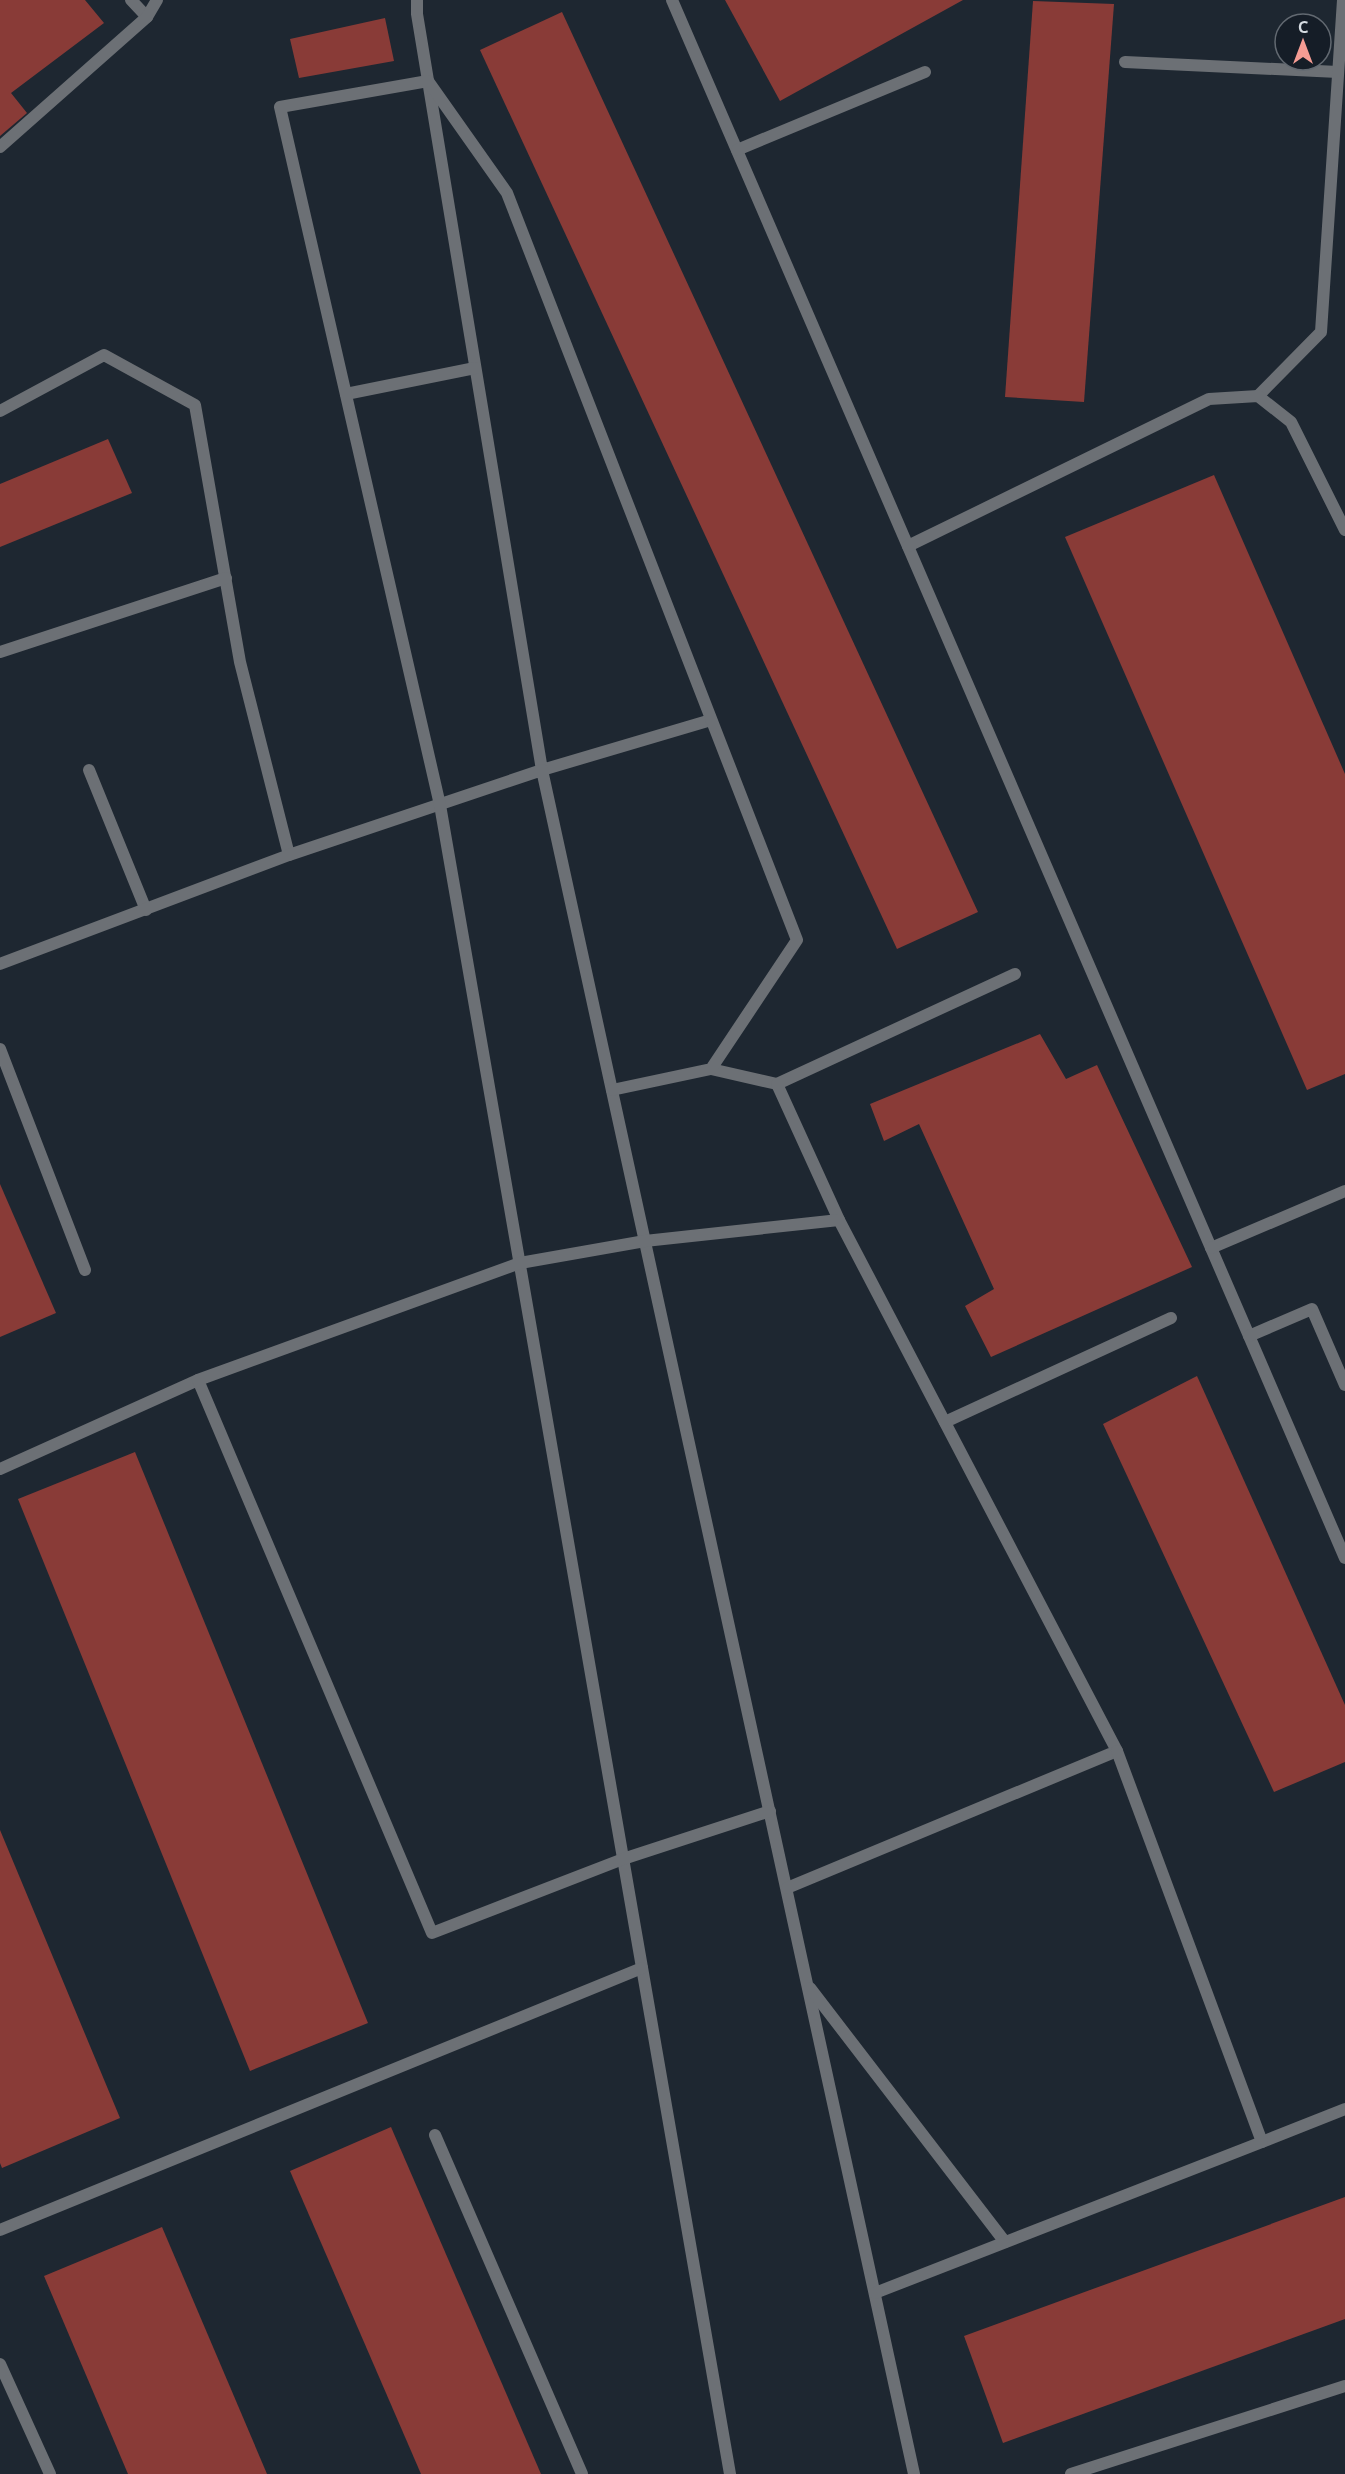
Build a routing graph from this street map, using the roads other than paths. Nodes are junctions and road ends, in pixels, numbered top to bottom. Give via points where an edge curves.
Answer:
1 (131, 0) edge
2 (157, 0) edge
3 (417, 0) edge
4 (672, 0) edge
5 (1343, 0) edge
6 (147, 17) junction
7 (1125, 62) dead end
8 (926, 72) dead end
9 (1338, 72) junction
10 (428, 81) junction
11 (0, 147) edge
12 (737, 150) junction
13 (475, 368) junction
14 (346, 393) junction
15 (1258, 396) junction
16 (0, 411) edge
17 (1345, 530) edge
18 (908, 546) junction
19 (226, 578) junction
20 (0, 652) edge
21 (711, 720) junction
22 (89, 770) dead end
23 (542, 770) junction
24 (440, 805) junction
25 (289, 855) junction
26 (146, 910) junction
27 (0, 964) edge
28 (1015, 974) dead end
29 (0, 1049) edge
30 (711, 1069) junction
31 (777, 1084) junction
32 (612, 1090) junction
33 (1345, 1191) edge
34 (839, 1220) junction
35 (645, 1241) junction
36 (1211, 1248) junction
37 (520, 1263) junction
38 (85, 1270) dead end
39 (1171, 1318) dead end
40 (1249, 1336) junction
41 (198, 1380) junction
42 (1345, 1385) edge
43 (945, 1422) junction
44 (0, 1469) edge
45 (1345, 1558) edge
46 (1117, 1751) junction
47 (770, 1811) junction
48 (623, 1858) junction
49 (787, 1888) junction
50 (642, 1968) junction
51 (807, 1984) junction
52 (1345, 2109) edge
53 (435, 2135) dead end
54 (1262, 2142) junction
55 (0, 2230) edge
56 (1005, 2242) junction
57 (875, 2293) junction
58 (0, 2364) edge
59 (1345, 2386) edge
60 (50, 2474) edge
61 (582, 2474) edge
62 (730, 2474) edge
63 (914, 2474) edge
64 (1071, 2474) edge

1 - 6 lane
2 - 6 lane
3 - 10 lane
4 - 12 lane
5 - 9 lane
6 - 11 lane
7 - 9 lane
8 - 12 lane
9 - 15 lane via 1321,332
10 - 13 lane
10 - 14 lane via 280,107
10 - 21 lane via 507,193
12 - 18 lane
13 - 14 lane
13 - 23 lane
14 - 24 lane
15 - 17 lane via 1291,422
15 - 18 lane via 1209,399
16 - 19 lane via 104,354 195,405
18 - 36 lane
19 - 20 lane
19 - 25 lane via 240,662
21 - 23 lane
21 - 30 lane via 797,940
22 - 26 lane
23 - 24 lane
23 - 32 lane
24 - 25 lane
24 - 37 lane
25 - 26 lane
26 - 27 lane
28 - 31 lane
29 - 38 lane
30 - 31 lane
30 - 32 lane
31 - 34 lane
32 - 35 lane
33 - 36 lane
34 - 35 lane
34 - 43 lane
35 - 37 lane
35 - 47 lane
36 - 40 lane
37 - 41 lane
37 - 48 lane
39 - 43 lane
40 - 42 lane via 1312,1309
40 - 45 lane
41 - 44 lane
41 - 48 lane via 432,1933
43 - 46 lane
46 - 49 lane
46 - 54 lane
47 - 48 lane
47 - 49 lane
48 - 50 lane
49 - 51 lane
50 - 55 lane
50 - 62 lane
51 - 56 lane
51 - 57 lane
52 - 54 lane
53 - 61 lane
54 - 56 lane
56 - 57 lane
57 - 63 lane
58 - 60 lane
59 - 64 lane

